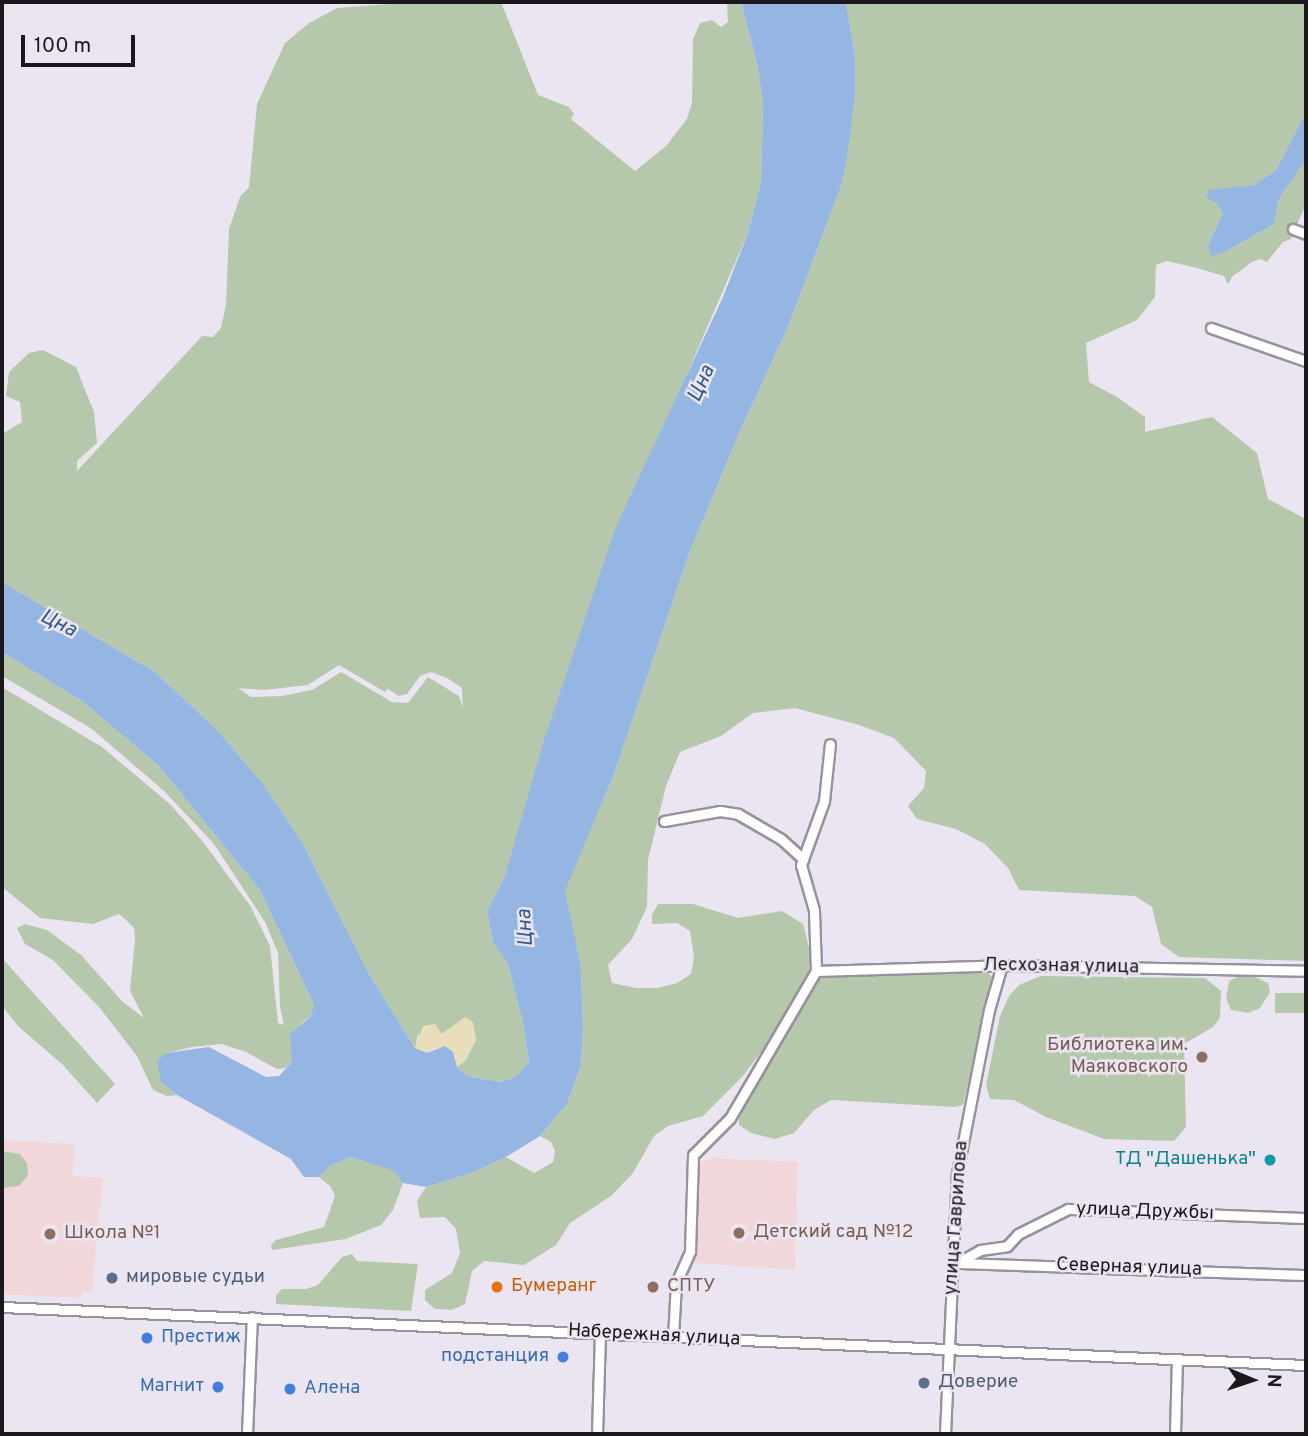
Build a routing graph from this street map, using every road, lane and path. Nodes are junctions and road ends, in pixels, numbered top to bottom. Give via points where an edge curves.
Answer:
1 (1293, 229) dead end
2 (1306, 233) edge
3 (1211, 328) dead end
4 (1306, 361) edge
5 (830, 744) dead end
6 (664, 821) dead end
7 (803, 859) junction
8 (1002, 965) junction
9 (816, 971) junction
10 (1306, 971) edge
11 (1306, 1218) edge
12 (955, 1263) junction
13 (1306, 1275) edge
14 (2, 1307) edge
15 (252, 1317) junction
16 (600, 1333) junction
17 (673, 1337) junction
18 (949, 1347) junction
19 (1177, 1359) junction
20 (1306, 1365) edge
21 (247, 1434) edge
22 (597, 1434) edge
23 (945, 1434) edge
24 (1175, 1434) edge

1 - 2 street
3 - 4 street
5 - 7 street via 824,801
6 - 7 street via 720,811 738,814 781,839
7 - 9 street via 814,910
8 - 9 street, Лесхозная улица
8 - 10 street, Лесхозная улица
8 - 12 street, улица Гаврилова via 964,1125 957,1172
9 - 17 street via 730,1118 693,1155 690,1251 676,1283
11 - 12 street, улица Дружбы via 1068,1209 1018,1234 1007,1246 980,1250
12 - 13 street, Северная улица
12 - 18 street, улица Гаврилова
14 - 15 street, Набережная улица
15 - 16 street, Набережная улица
15 - 21 street
16 - 17 street, Набережная улица
16 - 22 street
17 - 18 street, Набережная улица
18 - 19 street, Набережная улица
18 - 23 street, улица Гаврилова
19 - 20 street, Набережная улица
19 - 24 street

